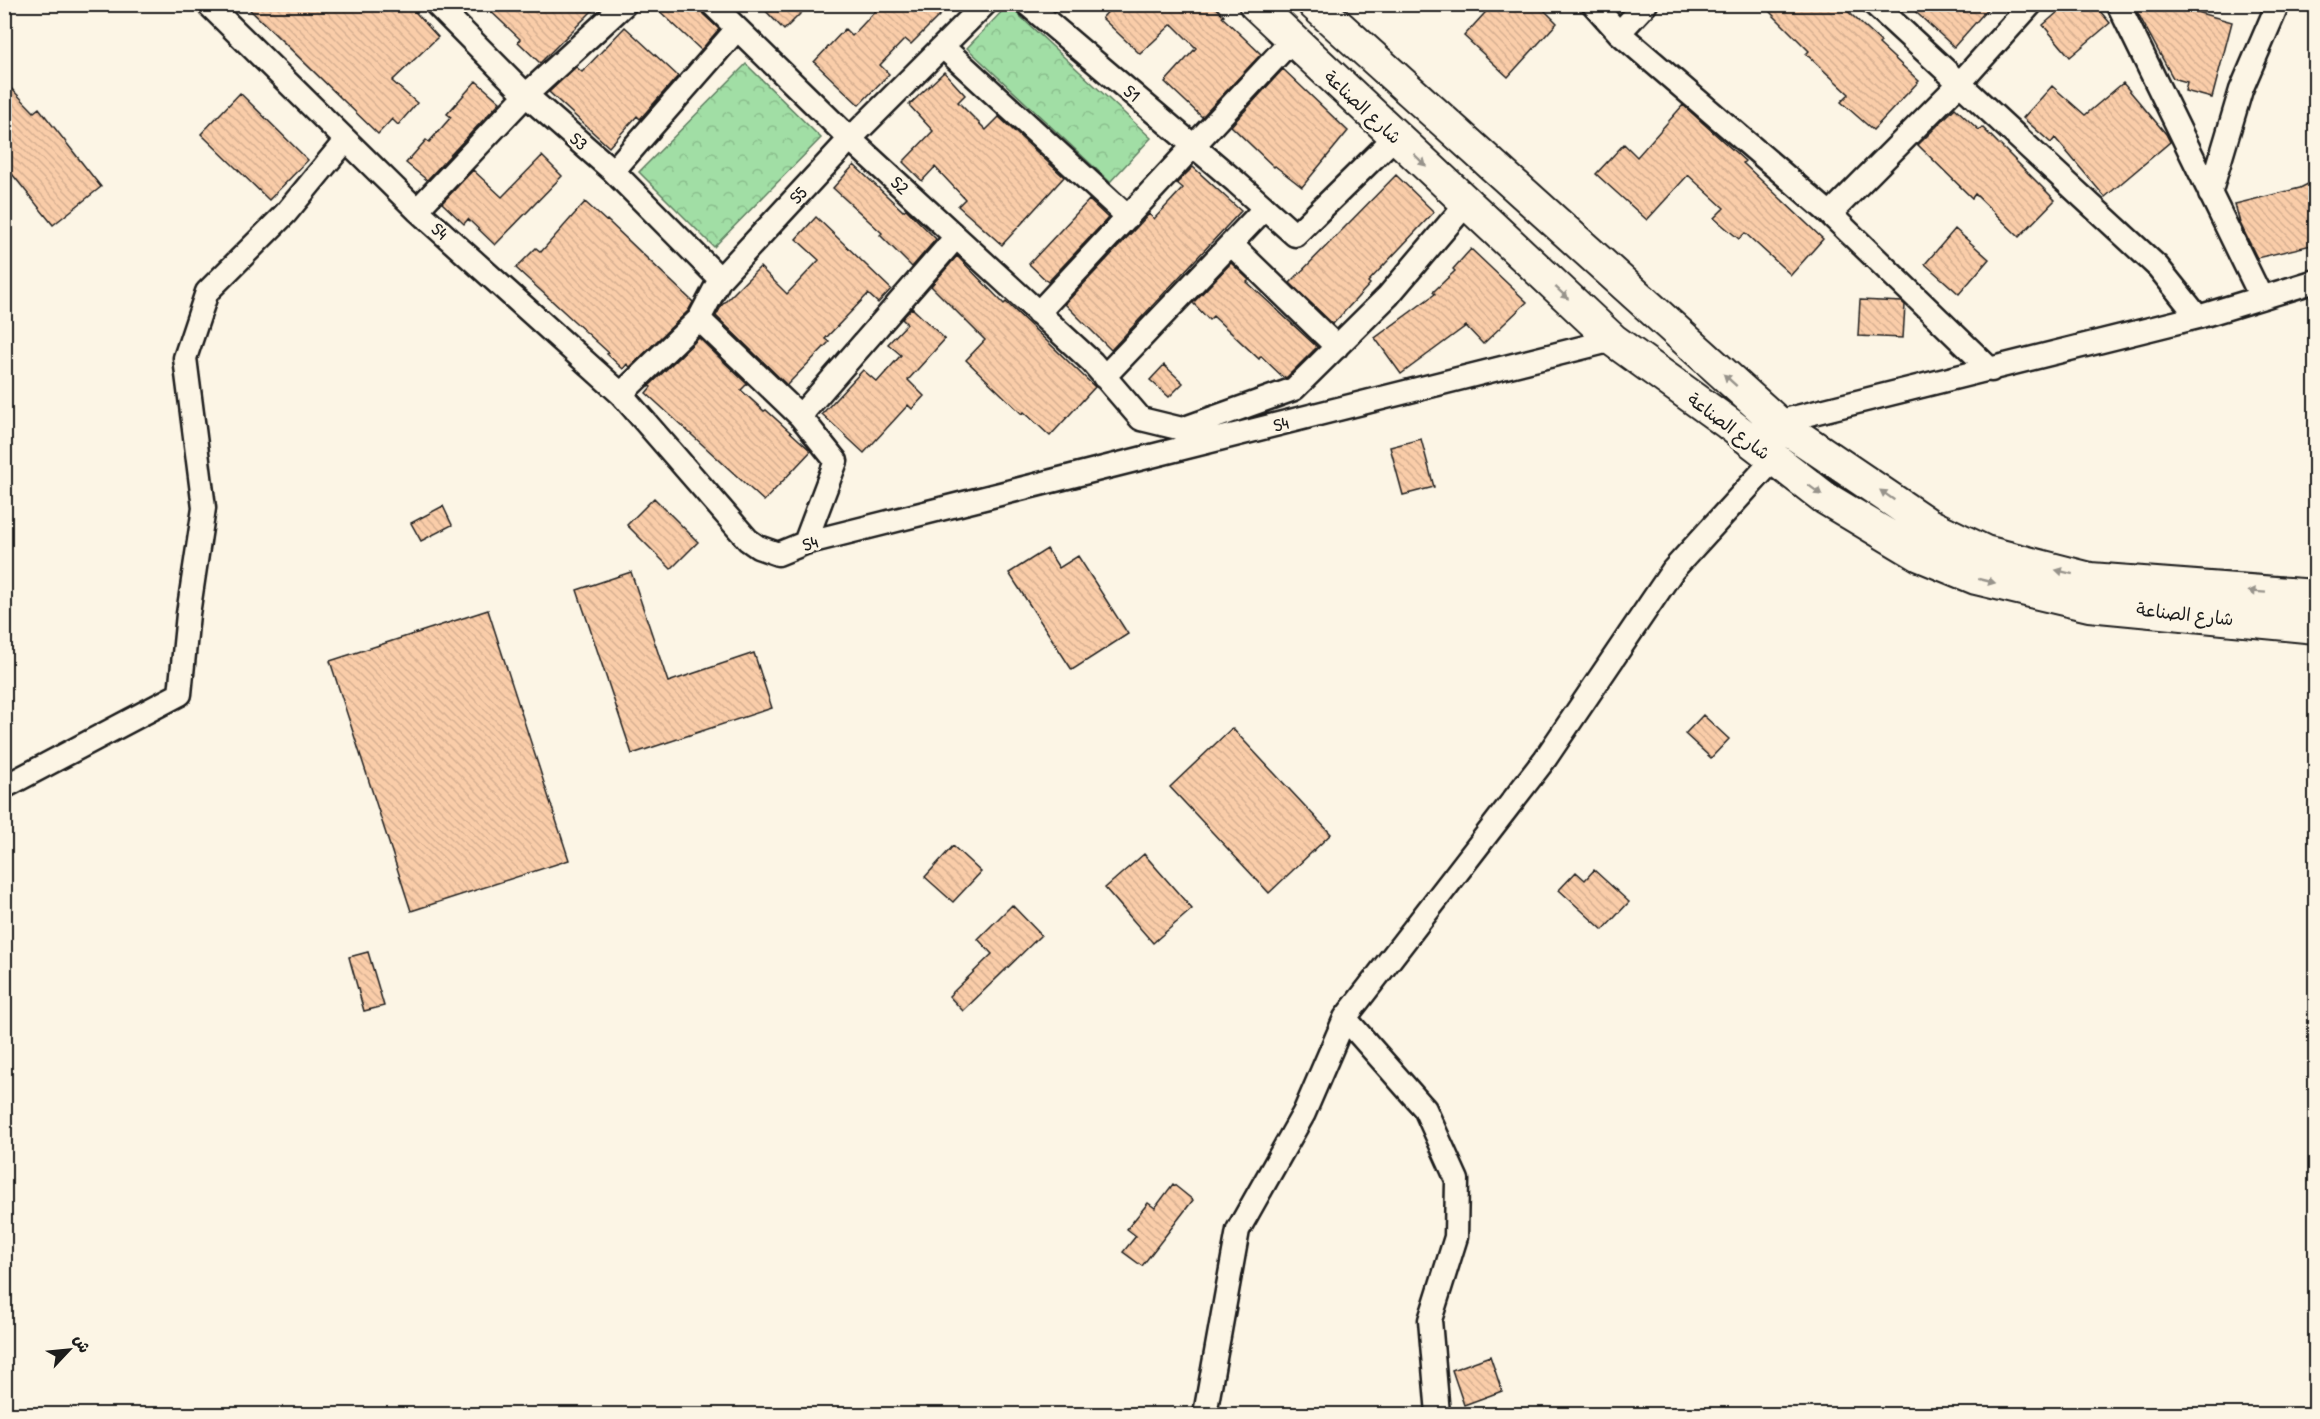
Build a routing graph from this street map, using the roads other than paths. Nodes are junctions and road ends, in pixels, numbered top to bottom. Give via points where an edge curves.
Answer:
1 (208, 4) edge
2 (436, 4) edge
3 (625, 4) edge
4 (712, 4) edge
5 (985, 4) edge
6 (1027, 4) edge
7 (1255, 4) edge
8 (1314, 4) edge
9 (1593, 4) edge
10 (1646, 4) edge
11 (1874, 4) edge
12 (2031, 4) edge
13 (2118, 4) edge
14 (2278, 4) edge
15 (737, 29) junction
16 (1619, 33) junction
17 (1292, 39) junction
18 (943, 47) junction
19 (1959, 84) junction
20 (526, 95) junction
21 (1395, 137) junction
22 (850, 139) junction
23 (346, 140) junction
24 (1194, 146) junction
25 (613, 171) junction
26 (2211, 194) junction
27 (1466, 204) junction
28 (1265, 208) junction
29 (417, 210) junction
30 (1830, 214) junction
31 (1128, 217) junction
32 (956, 237) junction
33 (1231, 244) junction
34 (720, 279) junction
35 (2316, 281) edge
36 (2261, 297) junction
37 (1038, 313) junction
38 (2198, 317) junction
39 (699, 319) junction
40 (1613, 340) junction
41 (1337, 347) junction
42 (1098, 370) junction
43 (1991, 370) junction
44 (621, 394) junction
45 (800, 416) junction
46 (1777, 422) junction
47 (1774, 459) junction
48 (805, 543) junction
49 (2316, 596) edge
50 (2316, 627) edge
51 (4, 787) edge
52 (1345, 1018) junction
53 (1206, 1414) edge
54 (1438, 1414) edge

1 - 23 street, S4
2 - 20 street, S3
3 - 20 street
4 - 15 street, S2
5 - 18 street, S5
6 - 24 street, S1
7 - 17 main road, شارع الصناعة
46 -> 8 main road, شارع الصناعة
9 - 16 street
10 - 16 street
11 - 19 street
12 - 19 street
13 - 26 street
14 - 26 street via 2241,90
15 - 22 street, S2
15 - 25 street
16 - 30 street
17 - 21 main road, شارع الصناعة
17 - 24 street
18 - 22 street, S5
18 - 31 street
19 - 30 street
19 - 38 street via 2158,267
20 - 25 street, S3
20 - 29 street
21 -> 27 main road, شارع الصناعة
21 - 28 street, S1 via 1295,235
22 - 32 street, S2
22 - 34 street, S5
23 - 29 street, S4
23 - 51 street via 286,213 207,292 185,358 204,508 180,694
24 - 28 street, S1
24 - 31 street
25 - 34 street, S3
26 - 36 street
27 -> 40 main road, شارع الصناعة
27 - 41 street, S2 via 1388,296
28 - 33 street
29 - 44 street, S4
30 - 43 street
31 - 37 street
32 - 37 street, S2
32 - 45 street
33 - 41 street
33 - 42 street
34 - 39 street, S5
35 - 36 street
36 - 38 street
37 - 42 street, S2
38 - 43 street
39 - 44 street, S5
39 - 45 street
40 - 47 main road, شارع الصناعة
40 - 48 street, S4
41 - 42 street, S2 via 1294,389 1182,429 1141,419
43 - 46 street
44 - 48 street, S4 via 748,540 778,554
45 - 48 street via 836,461
49 -> 46 main road, شارع الصناعة via 2090,579 1985,552 1929,525
47 -> 50 main road, شارع الصناعة via 1825,498 1920,555 1976,578 2089,605
47 - 52 street via 1673,570 1545,759
52 - 53 street via 1304,1113 1238,1230
52 - 54 street via 1425,1109 1457,1180 1456,1237 1430,1320

